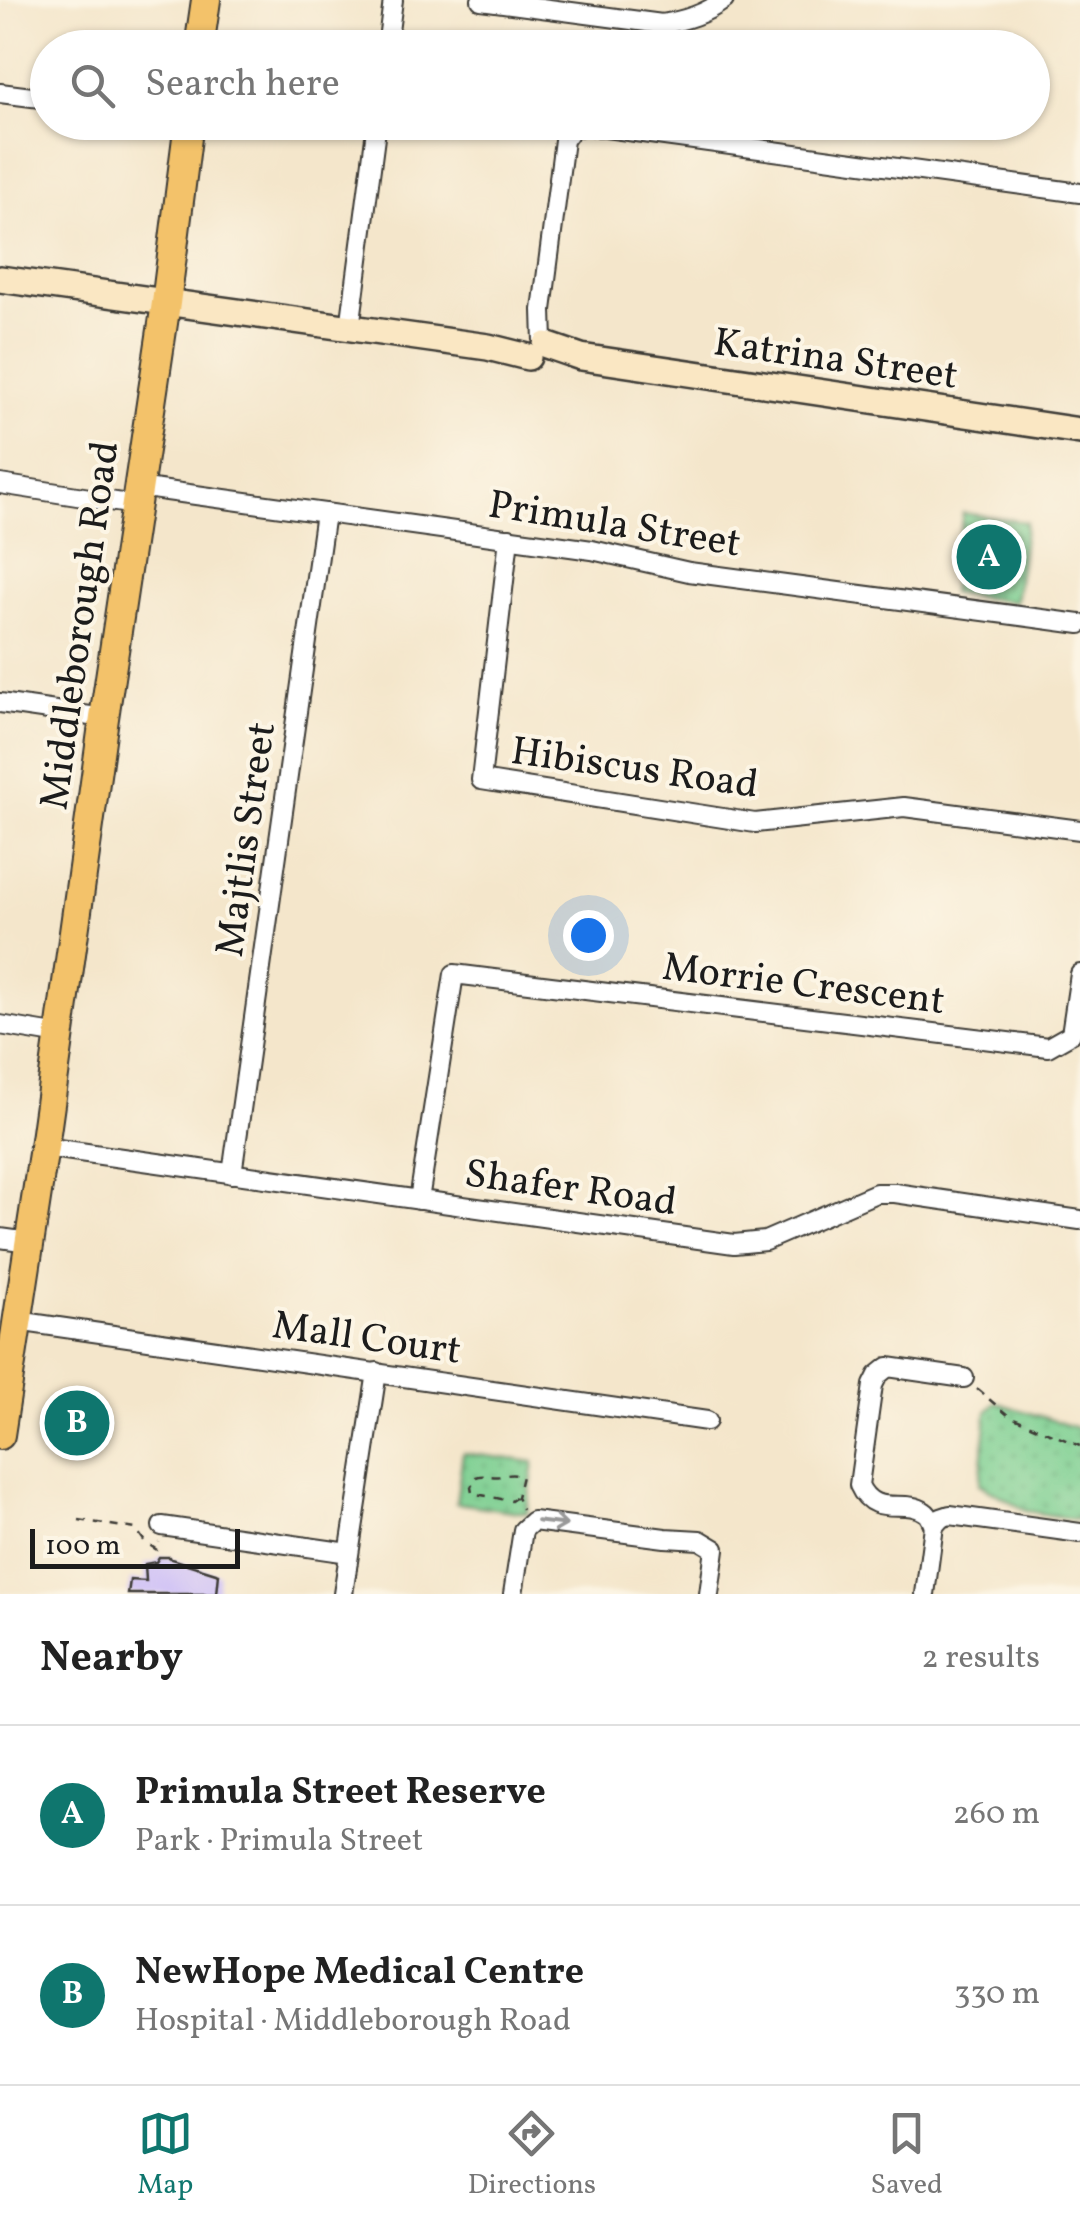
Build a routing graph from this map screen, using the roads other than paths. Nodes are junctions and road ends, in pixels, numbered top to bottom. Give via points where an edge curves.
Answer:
1 (206, 0) edge
2 (393, 0) edge
3 (482, 0) edge
4 (724, 0) edge
5 (582, 6) edge
6 (202, 30) edge
7 (389, 30) edge
8 (0, 93) edge
9 (30, 97) edge
10 (187, 140) edge
11 (375, 140) edge
12 (564, 140) edge
13 (699, 140) edge
14 (1080, 193) edge
15 (0, 279) edge
16 (166, 303) junction
17 (350, 328) junction
18 (536, 348) junction
19 (1080, 431) edge
20 (0, 484) edge
21 (137, 496) junction
22 (325, 514) junction
23 (509, 538) junction
24 (1080, 624) edge
25 (0, 703) edge
26 (104, 718) junction
27 (1080, 830) edge
28 (1080, 974) edge
29 (0, 1026) edge
30 (60, 1034) junction
31 (44, 1146) junction
32 (232, 1174) junction
33 (420, 1200) junction
34 (1080, 1220) edge
35 (0, 1238) edge
36 (29, 1242) junction
37 (17, 1321) junction
38 (376, 1372) junction
39 (964, 1378) road end
40 (707, 1421) dead end
41 (0, 1435) edge
42 (162, 1526) road end
43 (934, 1526) junction
44 (1080, 1532) edge
45 (349, 1554) junction
46 (343, 1594) edge
47 (512, 1594) edge
48 (710, 1594) edge
49 (926, 1594) edge

1 - 6 main road
2 - 7 street
3 - 5 street
4 - 5 street via 662,24
8 - 9 street
10 - 16 main road, Middleborough Road
11 - 17 street
12 - 18 street
13 - 14 street
15 - 16 street, Katrina Street
16 - 17 street, Katrina Street
16 - 21 main road, Middleborough Road
17 - 18 street, Katrina Street
18 - 19 street, Katrina Street
20 - 21 street, Primula Street
21 - 22 street, Primula Street
21 - 26 main road, Middleborough Road
22 - 23 street, Primula Street
22 - 32 street, Majtlis Street
23 - 24 street, Primula Street via 689,572
23 - 27 street, Hibiscus Road via 481,780 756,823 904,807
25 - 26 street
26 - 30 main road, Middleborough Road
28 - 33 street, Morrie Crescent via 1071,1034 1048,1047 454,974
29 - 30 street
30 - 31 main road, Middleborough Road
31 - 32 street, Shafer Road
31 - 36 main road, Middleborough Road
32 - 33 street, Shafer Road
33 - 34 street, Shafer Road via 734,1244 764,1241 876,1194
35 - 36 street
36 - 37 main road, Middleborough Road
37 - 38 street, Mall Court
37 - 41 main road, Middleborough Road
38 - 40 street, Mall Court
38 - 45 street
39 - 43 street via 888,1367 873,1385 859,1486 875,1503 927,1512
42 - 45 street
43 - 44 street via 950,1515
43 - 49 street
45 - 46 street
47 -> 48 street via 523,1530 533,1521 700,1540 715,1549

